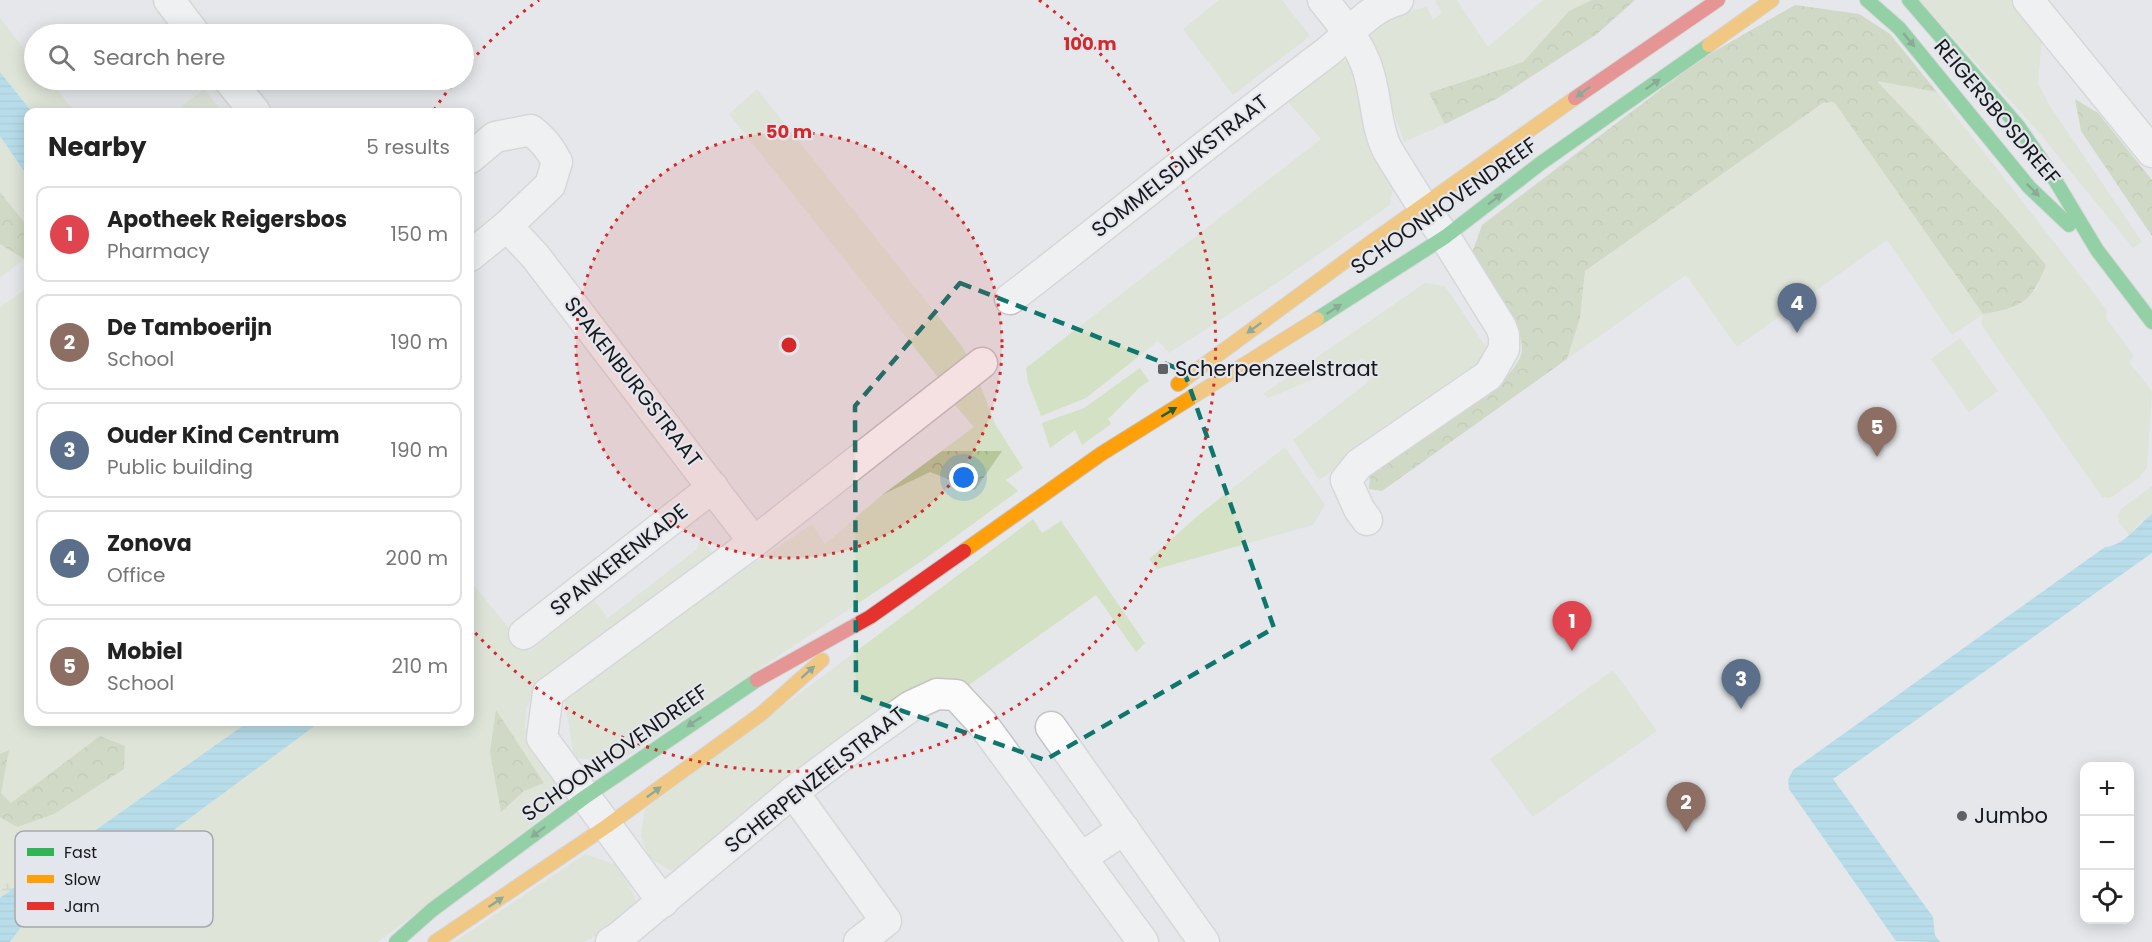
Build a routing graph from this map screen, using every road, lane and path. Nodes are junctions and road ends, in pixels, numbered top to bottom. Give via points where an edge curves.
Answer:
1 (169, 0) edge
2 (1323, 0) edge
3 (1398, 0) edge
4 (1718, 0) edge
5 (1772, 0) edge
6 (1867, 0) edge
7 (1909, 0) edge
8 (2028, 0) edge
9 (187, 24) edge
10 (1347, 32) junction
11 (237, 90) edge
12 (252, 108) edge
13 (2152, 152) edge
14 (474, 155) edge
15 (1423, 207) junction
16 (507, 226) junction
17 (1445, 237) junction
18 (2097, 250) junction
19 (474, 252) edge
20 (1010, 299) dead end
21 (2152, 322) edge
22 (982, 363) dead end
23 (1101, 454) junction
24 (713, 487) junction
25 (1368, 520) dead end
26 (754, 542) junction
27 (870, 617) junction
28 (524, 634) dead end
29 (1051, 727) dead end
30 (793, 792) junction
31 (585, 797) junction
32 (607, 826) junction
33 (1124, 829) junction
34 (1082, 858) junction
35 (663, 902) junction
36 (1192, 938) edge
37 (396, 942) edge
38 (435, 942) edge
39 (611, 942) edge
40 (859, 942) edge
41 (1143, 942) edge

1 - 9 street
2 - 10 street
3 - 10 street, SOMMELSDIJKSTRAAT via 1386,3
4 -> 15 street, SCHOONHOVENDREEF
17 -> 5 street, SCHOONHOVENDREEF via 1541,163
6 -> 18 street, REIGERSBOSDREEF via 1899,28 2029,187
7 - 18 street, REIGERSBOSDREEF via 2018,126
8 - 13 street
10 - 15 street via 1366,63 1381,138
10 - 20 street, SOMMELSDIJKSTRAAT via 1330,50
11 - 12 street
14 - 16 street via 495,137 531,130 552,151 557,162 550,185
15 - 17 street
15 -> 23 street, SCHOONHOVENDREEF via 1164,397
16 - 19 street
16 - 24 street, SPAKENBURGSTRAAT via 535,256
23 -> 17 street, SCHOONHOVENDREEF
17 - 25 street via 1501,327 1504,349 1489,375 1359,464 1346,480
18 - 21 street, REIGERSBOSDREEF
22 - 26 street
23 - 27 street, SCHOONHOVENDREEF
24 - 26 street, SPAKENBURGSTRAAT
24 - 28 street, SPANKERENKADE
26 - 31 street via 548,693 542,738
27 -> 31 street, SCHOONHOVENDREEF via 742,689
32 -> 27 street, SCHOONHOVENDREEF via 761,714
29 - 33 street
30 - 34 street, SCHERPENZEELSTRAAT via 911,706 937,694 956,695 982,723
30 - 35 street, SCHERPENZEELSTRAAT
30 - 40 street via 886,921
31 - 32 street
31 -> 37 street, SCHOONHOVENDREEF via 432,910
32 - 35 street
38 -> 32 street, SCHOONHOVENDREEF
33 - 34 street
33 - 36 street
34 - 41 street, SCHERPENZEELSTRAAT
35 - 39 street, SCHERPENZEELSTRAAT

